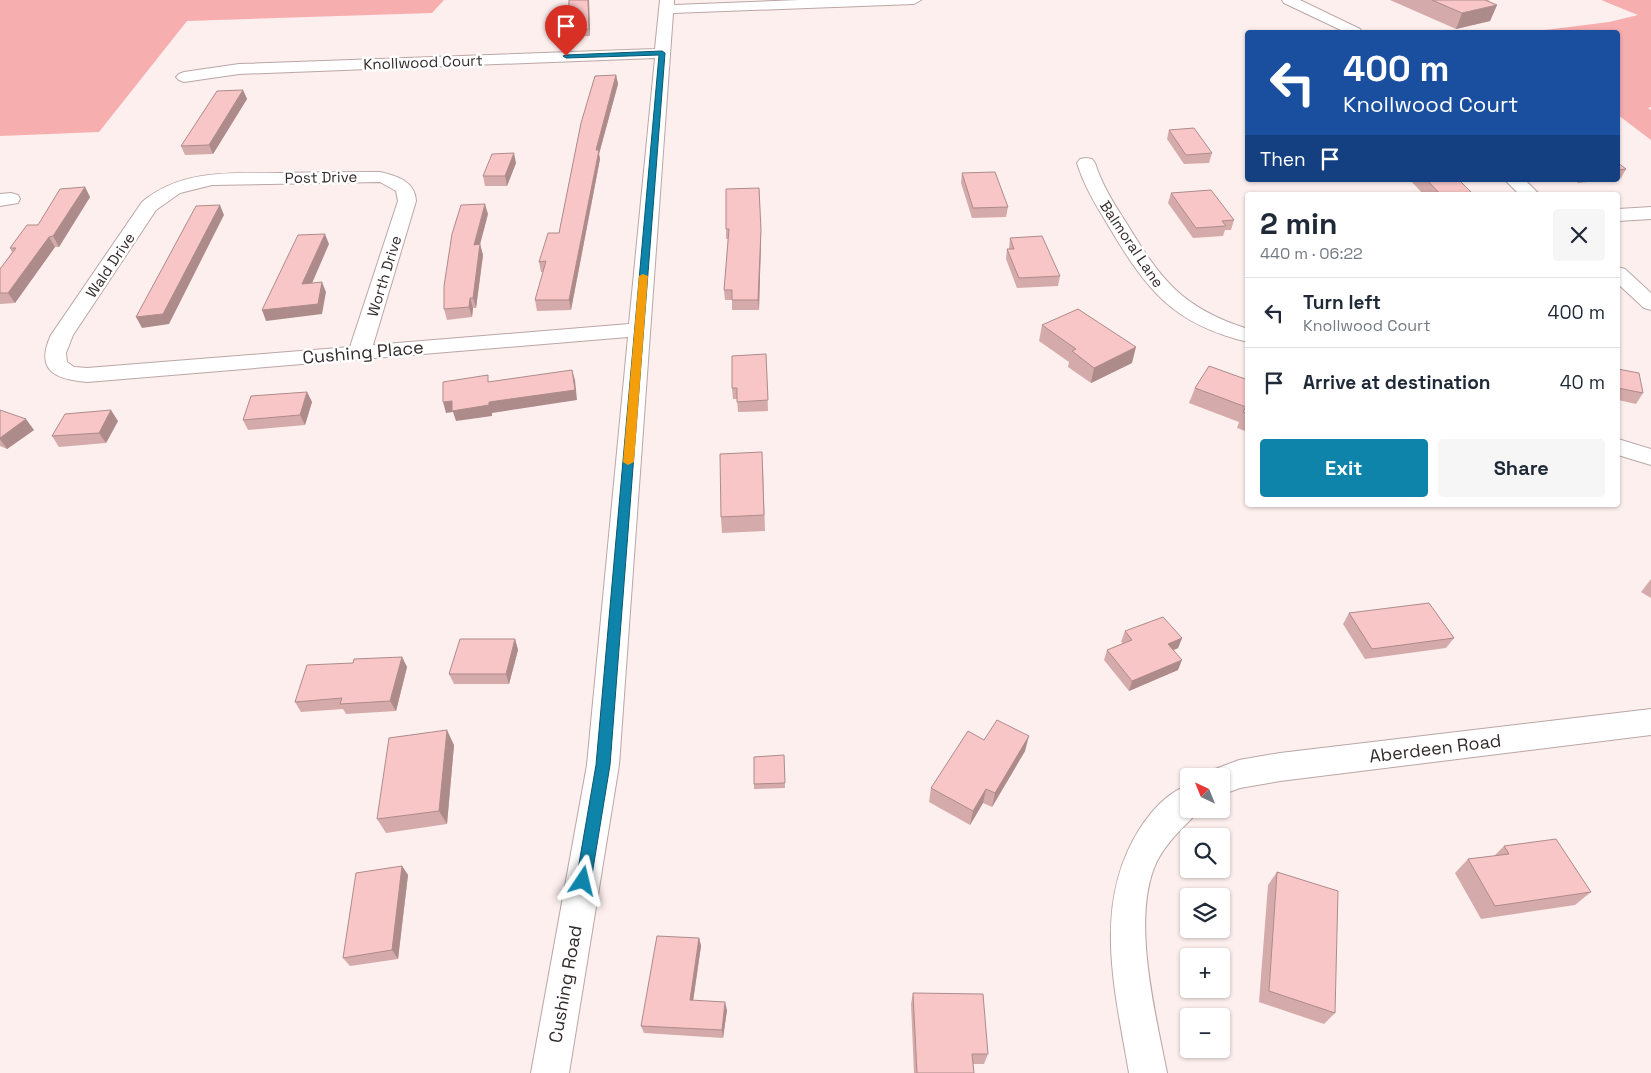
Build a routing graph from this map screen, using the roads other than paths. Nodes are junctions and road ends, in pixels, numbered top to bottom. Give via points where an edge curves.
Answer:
1 (914, 0) edge
2 (1289, 0) edge
3 (666, 4) edge
4 (1351, 30) edge
5 (662, 53) junction
6 (184, 77) dead end
7 (1086, 163) dead end
8 (222, 179) joint
9 (1516, 182) edge
10 (1528, 192) edge
11 (407, 201) joint
12 (1651, 213) edge
13 (1620, 216) edge
14 (1620, 276) edge
15 (1651, 304) edge
16 (639, 330) junction
17 (1245, 335) edge
18 (360, 351) junction
19 (87, 376) joint
20 (1620, 448) edge
21 (1651, 458) edge
22 (1651, 722) edge
23 (1230, 778) edge
24 (1180, 805) edge
25 (550, 1073) edge
26 (1148, 1073) edge

1 - 3 street
2 - 4 street
3 - 5 street, Cushing Road
5 - 6 street, Knollwood Court via 239,69
5 - 16 street, Cushing Road
7 - 17 street, Balmoral Lane via 1091,181 1139,260 1165,292 1193,313
8 - 11 street, Post Drive via 380,177 401,184 406,190
8 - 19 street, Wald Drive via 185,184 157,198 149,206 55,348 57,366 64,372
9 - 10 street
11 - 18 street, Worth Drive
12 - 13 street
14 - 15 street
16 - 18 street, Cushing Place
16 - 25 street, Cushing Road via 603,765
18 - 19 street, Cushing Place
20 - 21 street
22 - 23 street, Aberdeen Road via 1280,767
24 - 26 street via 1160,824 1140,857 1133,876 1126,919 1126,942

